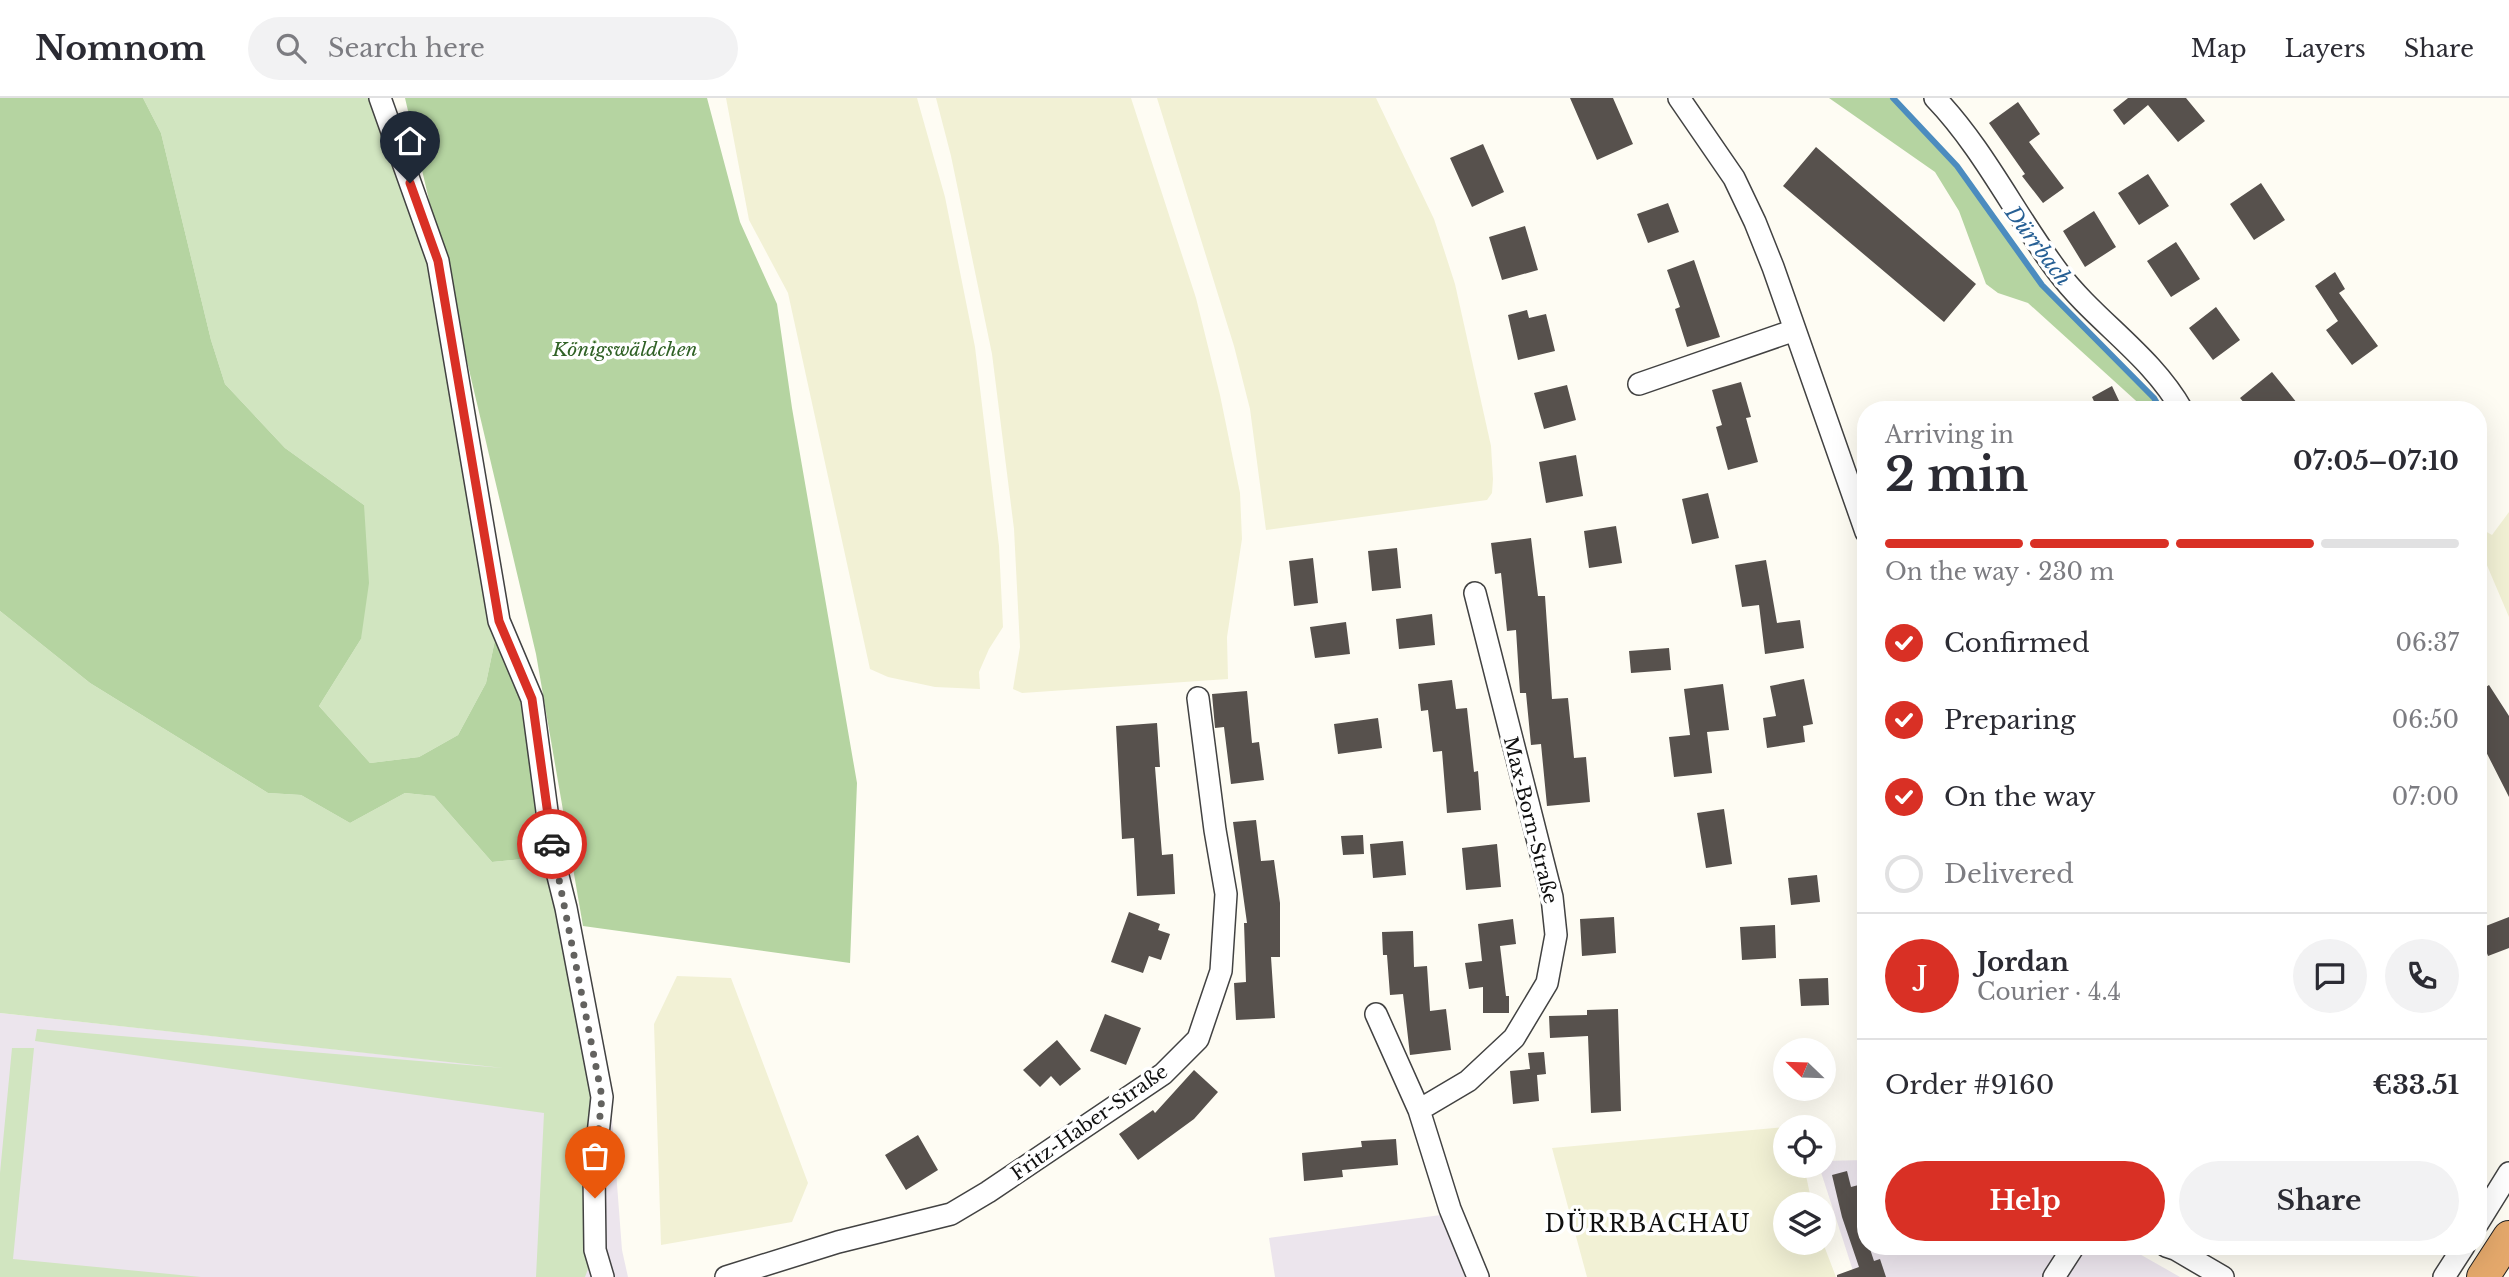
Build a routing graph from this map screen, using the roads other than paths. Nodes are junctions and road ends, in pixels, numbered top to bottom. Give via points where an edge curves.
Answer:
1 (380, 98) edge
2 (1679, 98) edge
3 (1935, 98) edge
4 (1795, 330) junction
5 (1639, 384) dead end
6 (2175, 401) edge
7 (1857, 506) edge
8 (1475, 593) dead end
9 (1198, 698) dead end
10 (1376, 1014) dead end
11 (1419, 1110) junction
12 (2509, 1173) edge
13 (2487, 1202) edge
14 (2509, 1237) edge
15 (2068, 1255) edge
16 (2185, 1255) edge
17 (2458, 1255) edge
18 (603, 1277) edge
19 (726, 1277) edge
20 (1478, 1277) edge
21 (2054, 1277) edge
22 (2223, 1277) edge
23 (2444, 1277) edge
24 (2483, 1277) edge

1 - 18 street via 438,261 499,621 532,699 554,856 602,1097 594,1185 595,1250
2 - 4 street via 1734,178
3 - 6 street via 1975,148 2057,271 2153,370
4 - 5 street
4 - 7 street
8 - 11 street, Max-Born-Straße via 1552,897 1556,936 1547,983 1514,1038 1468,1081
9 - 19 street, Fritz-Haber-Straße via 1226,894 1221,971 1198,1039 1163,1074 951,1214 838,1241
10 - 11 street
11 - 20 street via 1450,1209
12 - 13 street
14 - 24 highway
15 - 21 street
16 - 22 street
17 - 23 street

